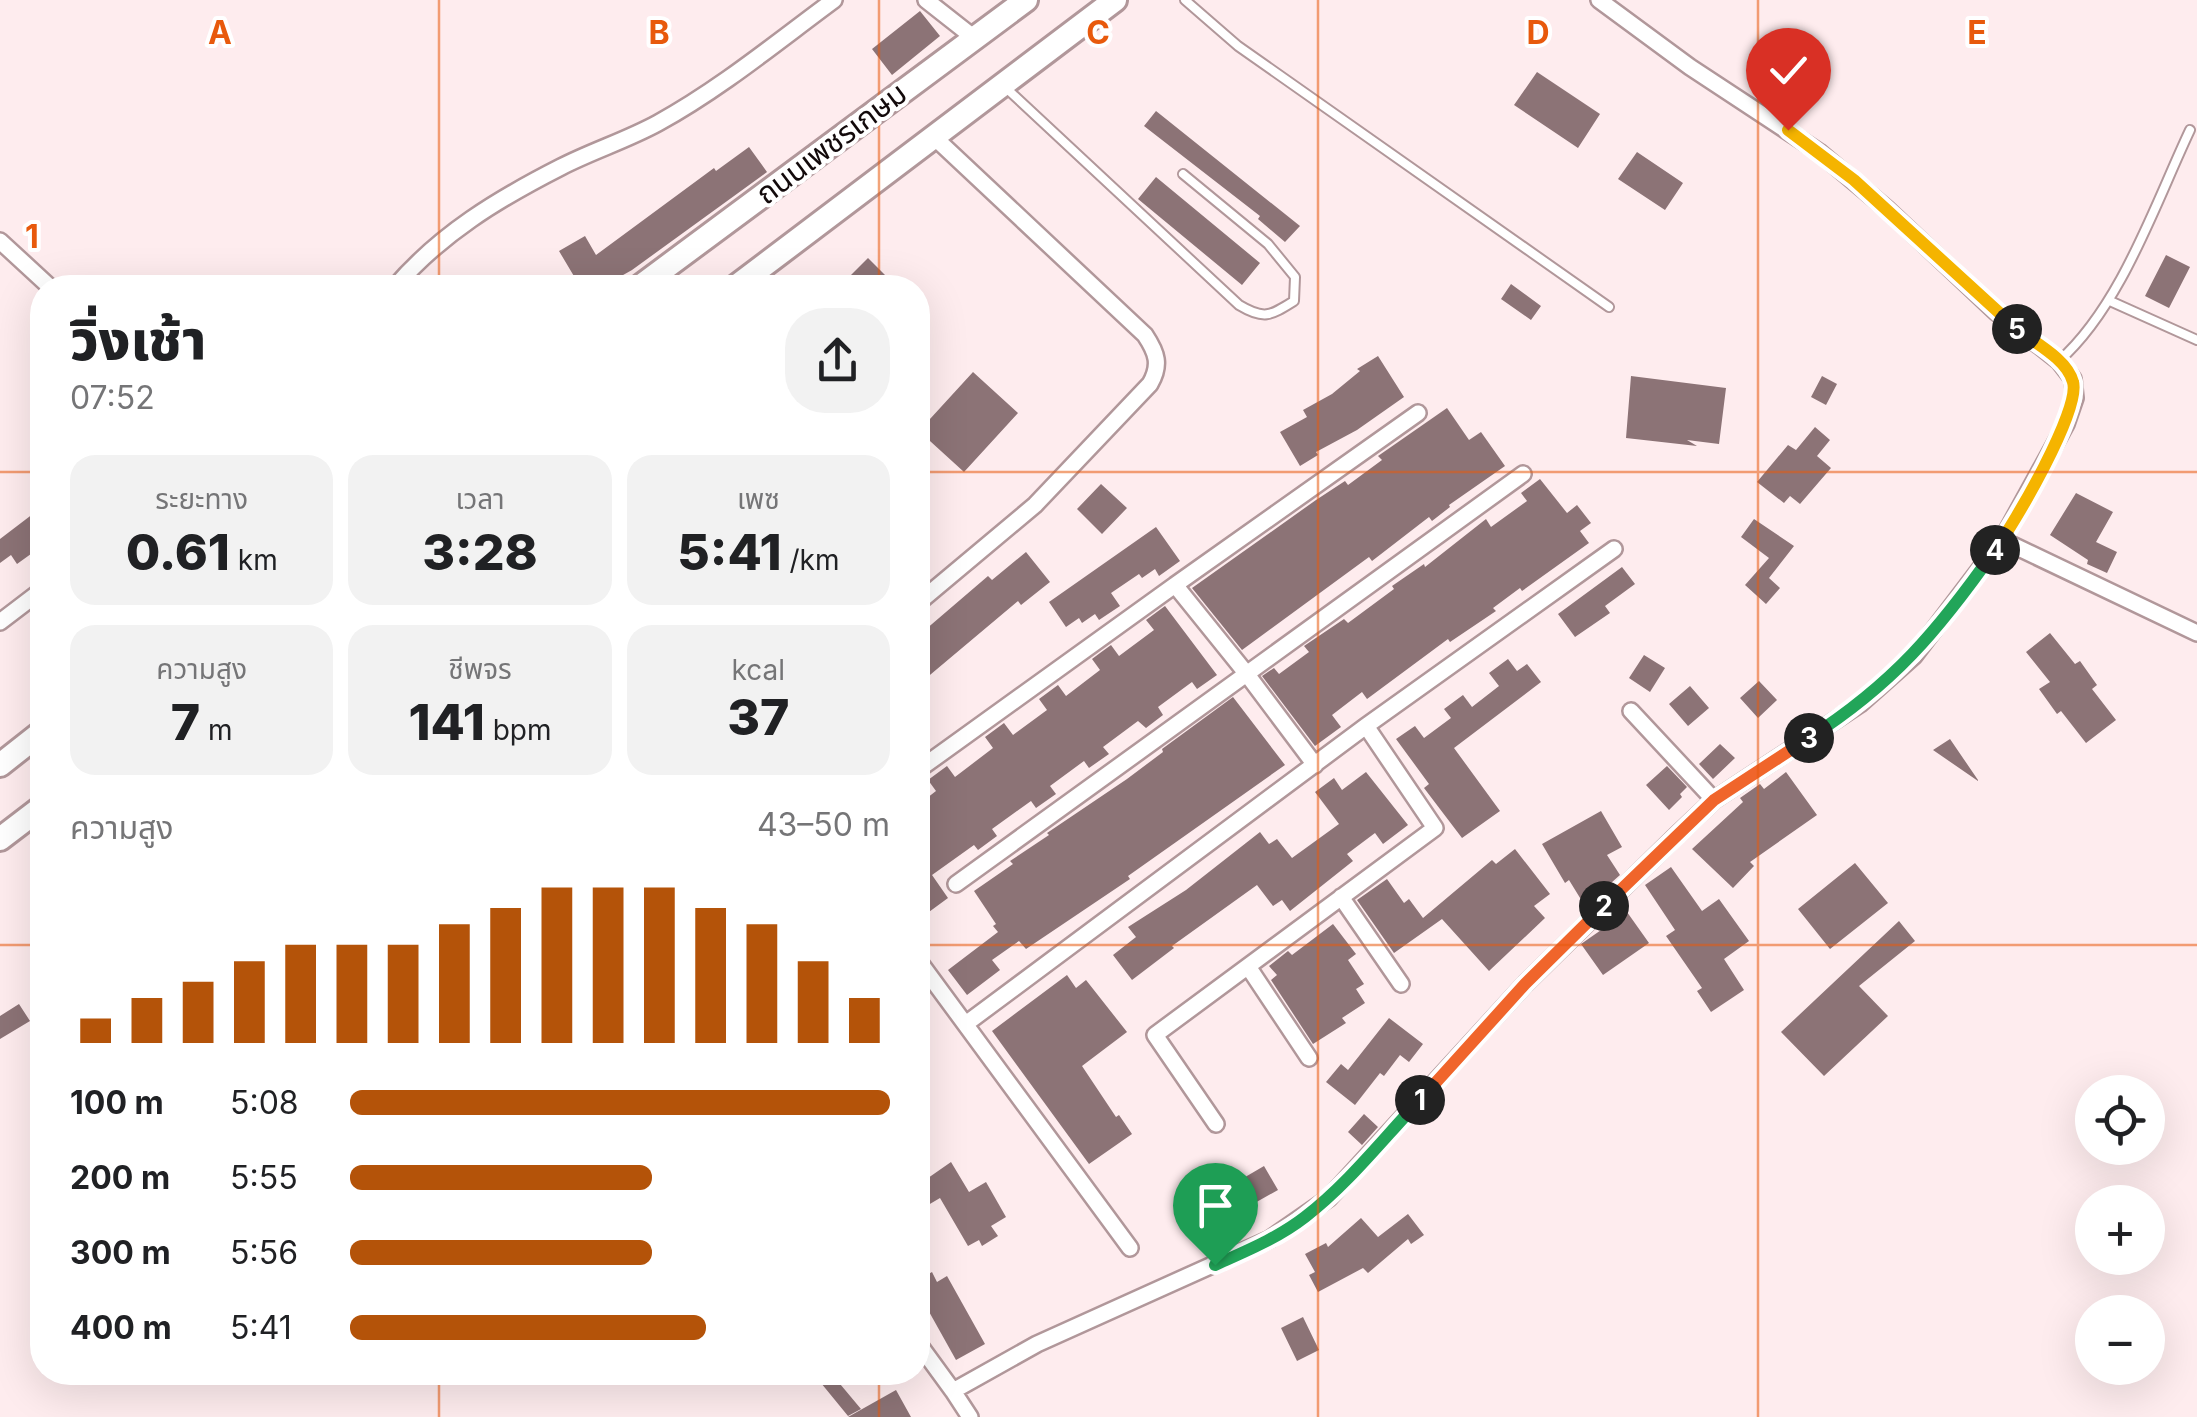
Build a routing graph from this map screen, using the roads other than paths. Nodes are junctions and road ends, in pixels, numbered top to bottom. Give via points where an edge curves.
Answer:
1 (834, 0) edge
2 (926, 0) edge
3 (1026, 0) edge
4 (1115, 0) edge
5 (1184, 0) edge
6 (1599, 0) edge
7 (973, 37) junction
8 (1002, 84) junction
9 (2190, 130) dead end
10 (934, 136) junction
11 (1182, 174) dead end
12 (0, 241) edge
13 (36, 275) edge
14 (406, 275) edge
15 (655, 275) edge
16 (751, 275) edge
17 (2110, 301) junction
18 (1609, 307) dead end
19 (2197, 340) edge
20 (2060, 362) junction
21 (1418, 414) dead end
22 (1523, 474) dead end
23 (2002, 540) junction
24 (1614, 549) dead end
25 (1175, 585) junction
26 (930, 593) edge
27 (30, 599) edge
28 (0, 622) edge
29 (2197, 633) edge
30 (1246, 673) junction
31 (1631, 711) dead end
32 (1366, 726) junction
33 (30, 741) edge
34 (930, 761) edge
35 (0, 765) edge
36 (1314, 765) junction
37 (1714, 800) junction
38 (30, 817) edge
39 (0, 839) edge
40 (956, 884) dead end
41 (1341, 897) junction
42 (1248, 968) junction
43 (930, 975) edge
44 (1401, 984) dead end
45 (967, 1023) junction
46 (1309, 1058) dead end
47 (1216, 1124) dead end
48 (1130, 1248) dead end
49 (930, 1359) edge
50 (953, 1391) junction
51 (970, 1417) edge

1 - 14 street via 689,105 480,212 444,236
2 - 7 street
3 - 7 main road, ถนนเพชรเกษม
4 - 8 main road, ถนนเพชรเกษม
5 - 18 lane via 1238,46
6 - 20 street via 1818,152
7 - 15 main road, ถนนเพชรเกษม
8 - 10 main road, ถนนเพชรเกษม
8 - 11 lane via 1239,305 1255,315 1273,314 1294,301 1295,277 1268,244
9 - 17 lane
10 - 16 main road, ถนนเพชรเกษม
10 - 26 street via 1144,335 1158,360 1150,384 1035,504
12 - 13 street
17 - 19 lane
17 - 20 lane
20 - 23 street via 2073,379 2075,398
21 - 25 street
22 - 30 street
23 - 29 street
23 - 37 street via 1914,656 1874,692
24 - 32 street
25 - 30 street
25 - 34 street
27 - 28 street
30 - 36 street
30 - 40 street
31 - 37 street
32 - 36 street
32 - 41 street via 1436,828
33 - 35 main road
36 - 45 street
37 - 50 street via 1525,984 1302,1220
38 - 39 main road
41 - 42 street
41 - 44 street
42 - 46 street
42 - 47 street via 1154,1036
43 - 45 street
45 - 48 street
49 - 50 street
50 - 51 street

